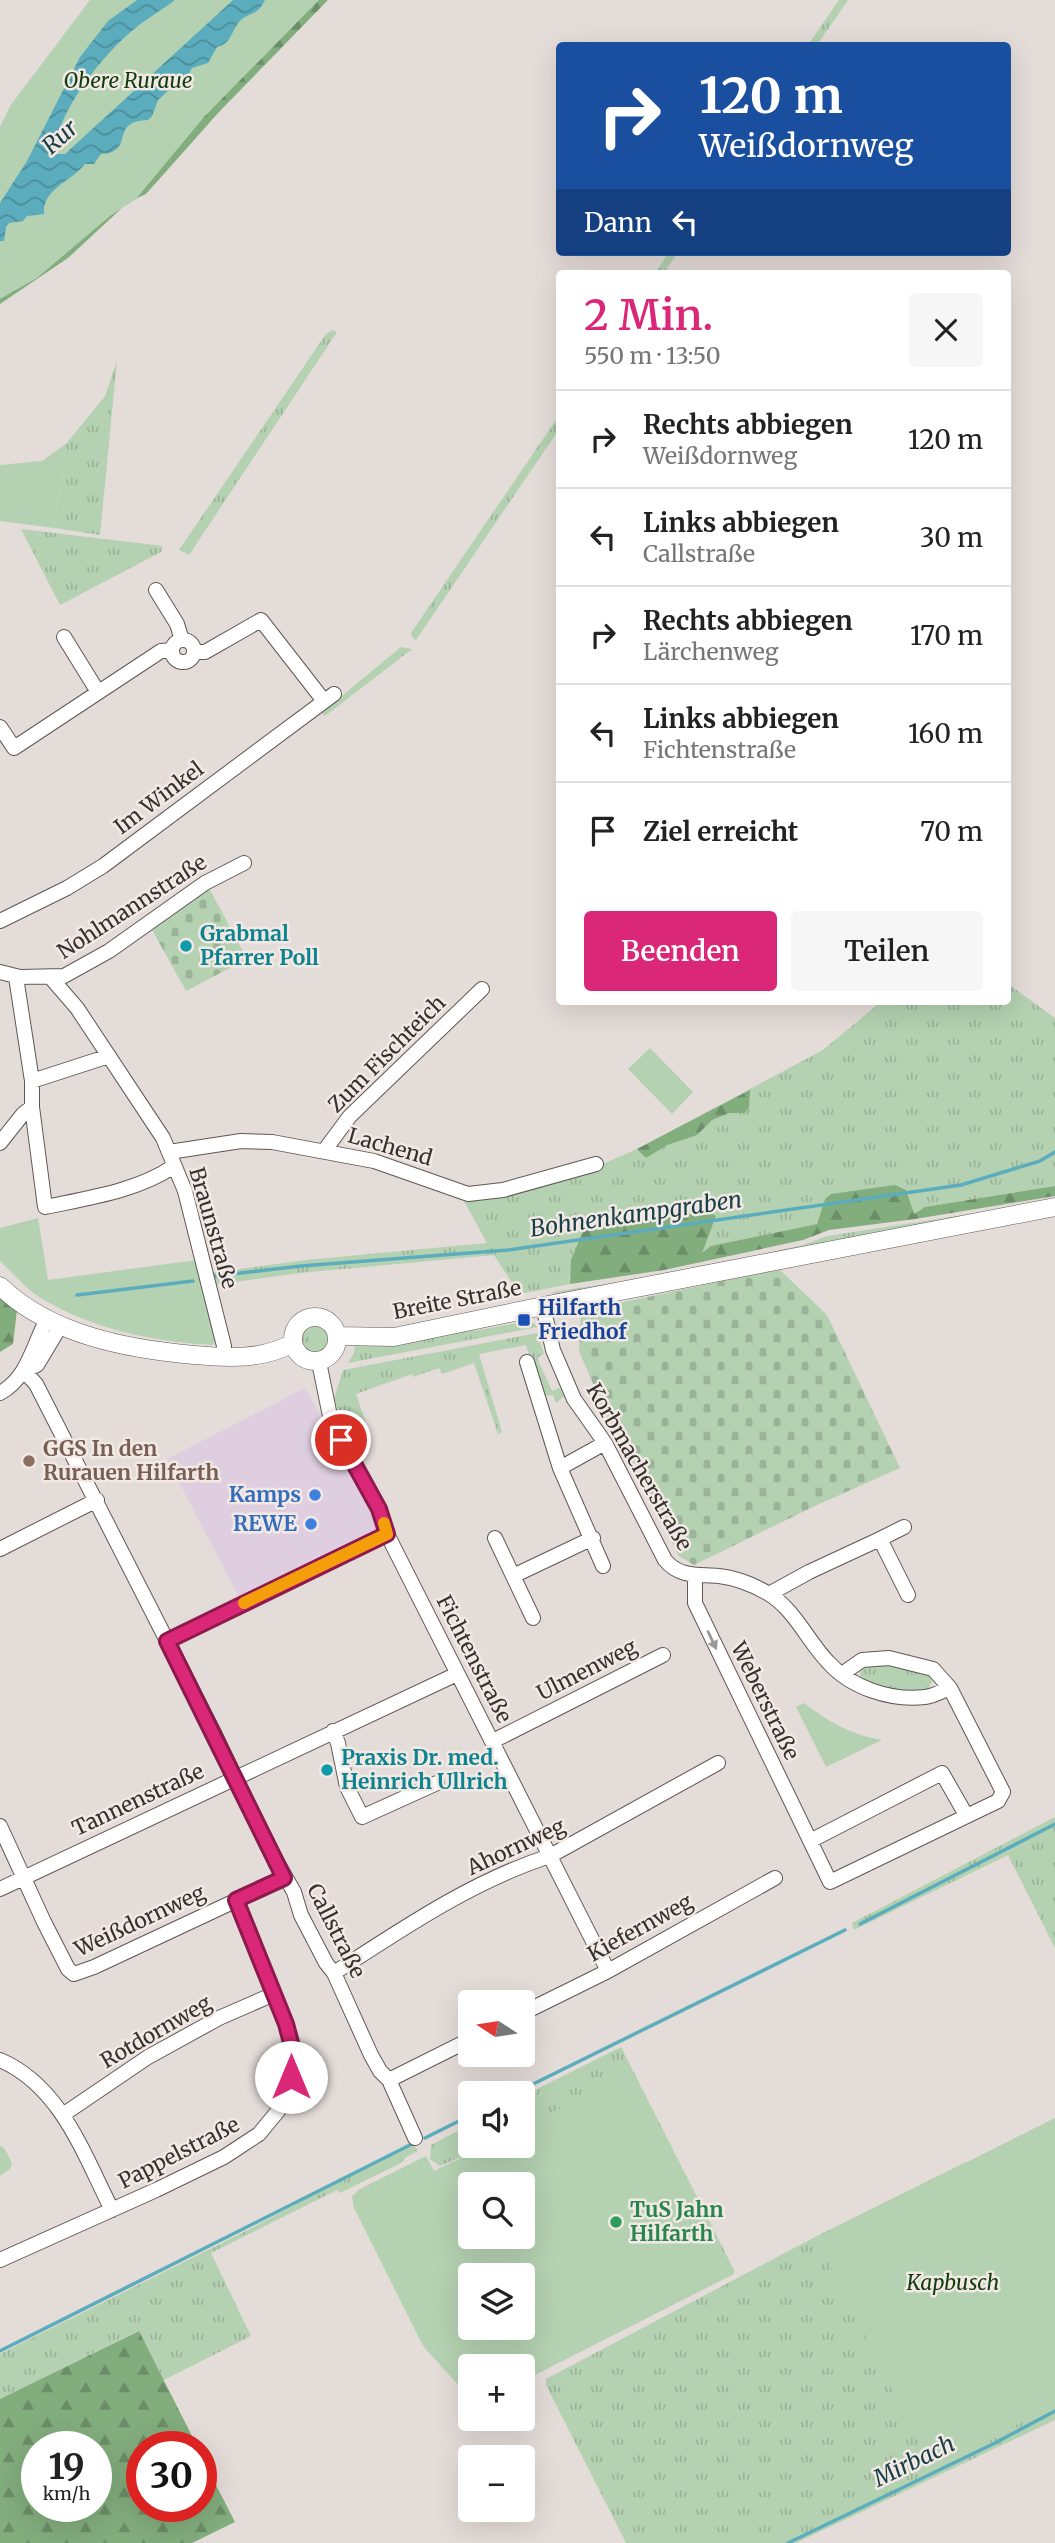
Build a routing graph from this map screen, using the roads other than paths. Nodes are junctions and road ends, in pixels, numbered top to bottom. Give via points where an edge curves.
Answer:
1 (156, 590) dead end
2 (64, 637) dead end
3 (177, 645) junction
4 (98, 692) junction
5 (0, 727) edge
6 (244, 863) dead end
7 (0, 920) edge
8 (0, 972) edge
9 (16, 977) junction
10 (51, 978) junction
11 (482, 989) dead end
12 (109, 1056) junction
13 (32, 1081) junction
14 (32, 1107) junction
15 (0, 1143) edge
16 (324, 1151) junction
17 (171, 1159) junction
18 (596, 1164) dead end
19 (1055, 1207) edge
20 (0, 1286) edge
21 (543, 1306) junction
22 (54, 1322) junction
23 (338, 1336) junction
24 (293, 1343) junction
25 (224, 1357) junction
26 (319, 1362) junction
27 (527, 1362) dead end
28 (24, 1371) junction
29 (0, 1393) edge
30 (605, 1443) junction
31 (560, 1468) junction
32 (97, 1500) junction
33 (904, 1527) dead end
34 (387, 1534) junction
35 (495, 1538) dead end
36 (593, 1538) junction
37 (880, 1539) junction
38 (0, 1549) edge
39 (603, 1566) dead end
40 (513, 1576) junction
41 (695, 1576) junction
42 (769, 1594) junction
43 (908, 1595) dead end
44 (533, 1618) dead end
45 (167, 1641) junction
46 (663, 1655) dead end
47 (457, 1674) junction
48 (842, 1674) junction
49 (950, 1688) junction
50 (333, 1731) junction
51 (493, 1741) junction
52 (718, 1763) dead end
53 (235, 1777) junction
54 (436, 1783) dead end
55 (966, 1815) junction
56 (0, 1826) edge
57 (812, 1840) junction
58 (550, 1856) junction
59 (24, 1878) junction
60 (284, 1878) junction
61 (775, 1878) dead end
62 (0, 1889) edge
63 (236, 1900) junction
64 (608, 1971) junction
65 (334, 1973) junction
66 (274, 1994) junction
67 (536, 2007) edge
68 (458, 2046) edge
69 (0, 2060) edge
70 (389, 2080) junction
71 (64, 2114) junction
72 (415, 2137) dead end
73 (111, 2210) junction
74 (0, 2260) edge

1 - 3 street via 177,624
2 - 4 street
3 - 4 street
3 - 7 street, Im Winkel via 193,644 195,652 205,652 261,620 329,697 103,866
4 - 5 street via 14,748
6 - 10 street, Nohlmannstraße via 205,883 83,968
8 - 9 street, Nohlmannstraße
9 - 10 street, Nohlmannstraße
9 - 13 street
10 - 12 street, Braunstraße
11 - 16 street, Zum Fischteich via 350,1116
12 - 13 street
12 - 17 street, Braunstraße via 163,1138
13 - 14 street
14 - 15 street
14 - 17 street, Lachend via 45,1208 157,1176
16 - 17 street, Lachend via 241,1141
16 - 18 street, Lachend via 374,1161 468,1194 503,1190
17 - 25 street, Braunstraße via 185,1191
19 - 21 main road, Breite Straße
20 - 22 main road
21 - 23 main road, Breite Straße via 394,1337
21 - 30 street, Korbmacherstraße via 553,1350 574,1399
22 - 25 main road via 130,1346
22 - 28 street via 37,1365
23 - 24 main road via 328,1321 312,1317 297,1326
23 - 26 main road via 334,1351
24 - 25 main road via 254,1357
24 - 26 main road via 304,1359
26 - 34 street, Fichtenstraße via 327,1412 379,1509
27 - 31 street
28 - 29 street
28 - 32 street, Callstraße via 36,1384
30 - 31 street
30 - 41 street, Korbmacherstraße via 665,1560 673,1569
31 - 36 street
32 - 38 street
32 - 45 street, Callstraße
33 - 37 street
34 - 45 street
34 - 47 street, Fichtenstraße
35 - 40 street
36 - 39 street
36 - 40 street
37 - 42 street
37 - 43 street
40 - 44 street
41 - 42 street, Korbmacherstraße via 742,1581
41 -> 57 street, Weberstraße via 695,1603
42 - 48 street, Korbmacherstraße
45 - 53 street, Callstraße
46 - 51 street, Ulmenweg
47 - 50 street, Tannenstraße
47 - 51 street, Fichtenstraße
48 - 49 street, Korbmacherstraße via 877,1693 905,1697 928,1697
48 - 49 street via 862,1660 889,1658 933,1670
49 - 55 street via 1003,1792 998,1801
50 - 53 street, Tannenstraße
50 - 54 street via 347,1787 362,1817
51 - 58 street, Fichtenstraße
52 - 58 street, Ahornweg
53 - 59 street, Tannenstraße
53 - 60 street, Callstraße
55 - 57 street via 942,1773
55 - 57 street, Weberstraße via 830,1882
56 - 59 street
58 - 64 street, Fichtenstraße
58 - 65 street, Ahornweg via 415,1920
59 - 62 street, Tannenstraße
59 - 63 street, Weißdornweg via 74,1974
60 - 63 street, Weißdornweg
60 - 65 street, Callstraße
61 - 64 street, Kiefernweg
63 - 66 street, Pappelstraße
64 - 67 street, Kiefernweg
65 - 70 street, Callstraße via 371,2055
66 - 71 street, Rotdornweg via 148,2057
66 - 73 street, Pappelstraße via 293,2050 286,2094 270,2123 225,2157
68 - 70 street
69 - 71 street via 40,2087
70 - 72 street, Callstraße
71 - 73 street
73 - 74 street, Pappelstraße

